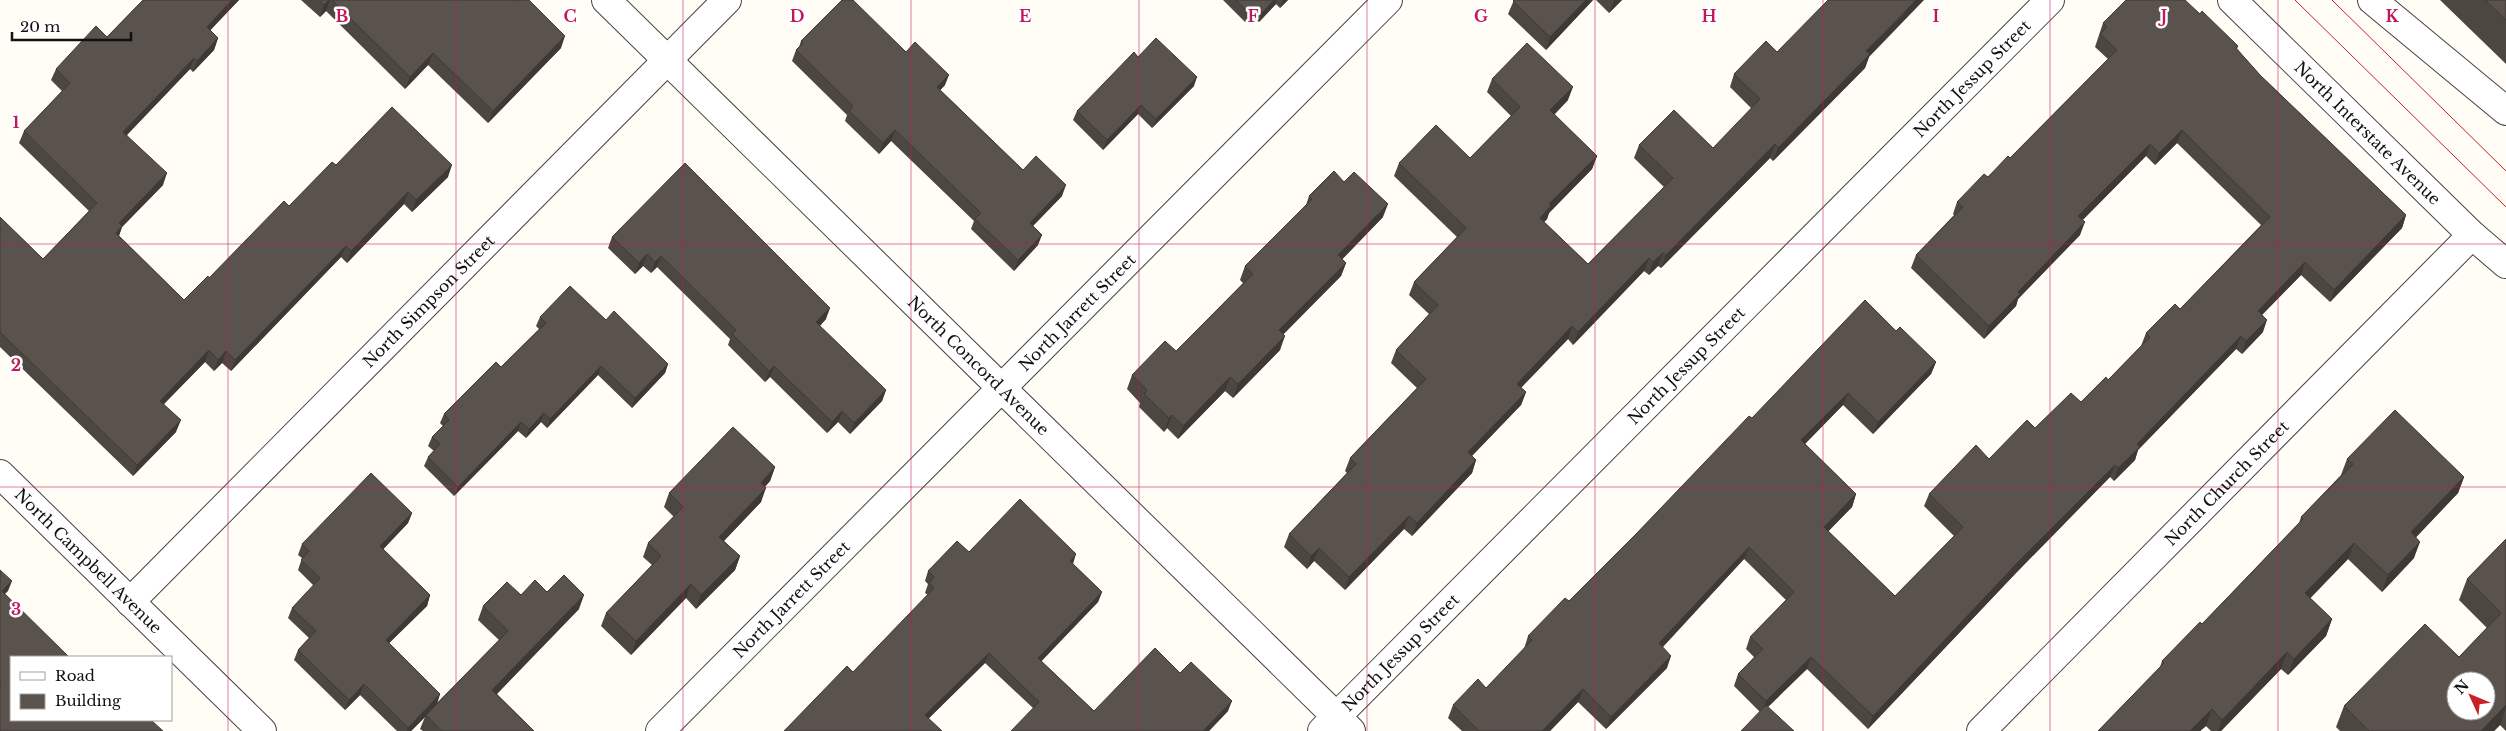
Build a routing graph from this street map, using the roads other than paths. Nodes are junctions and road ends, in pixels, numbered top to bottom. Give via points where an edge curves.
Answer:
1 (606, 0) edge
2 (727, 0) edge
3 (1388, 0) edge
4 (2050, 0) edge
5 (2232, 0) edge
6 (2372, 0) edge
7 (667, 60) junction
8 (2506, 111) edge
9 (2472, 235) junction
10 (2506, 264) edge
11 (1000, 388) junction
12 (0, 474) edge
13 (130, 602) junction
14 (1336, 726) edge
15 (262, 731) edge
16 (660, 731) edge
17 (1982, 731) edge

1 - 7 street, North Concord Avenue
2 - 7 street, North Simpson Street
3 - 11 street, North Jarrett Street
4 - 14 street, North Jessup Street
5 - 9 street, North Interstate Avenue
6 - 8 street
7 - 11 street, North Concord Avenue
7 - 13 street, North Simpson Street
9 - 10 street, North Interstate Avenue
9 - 17 street, North Church Street
11 - 14 street, North Concord Avenue
11 - 16 street, North Jarrett Street
12 - 13 street, North Campbell Avenue
13 - 15 street, North Campbell Avenue

